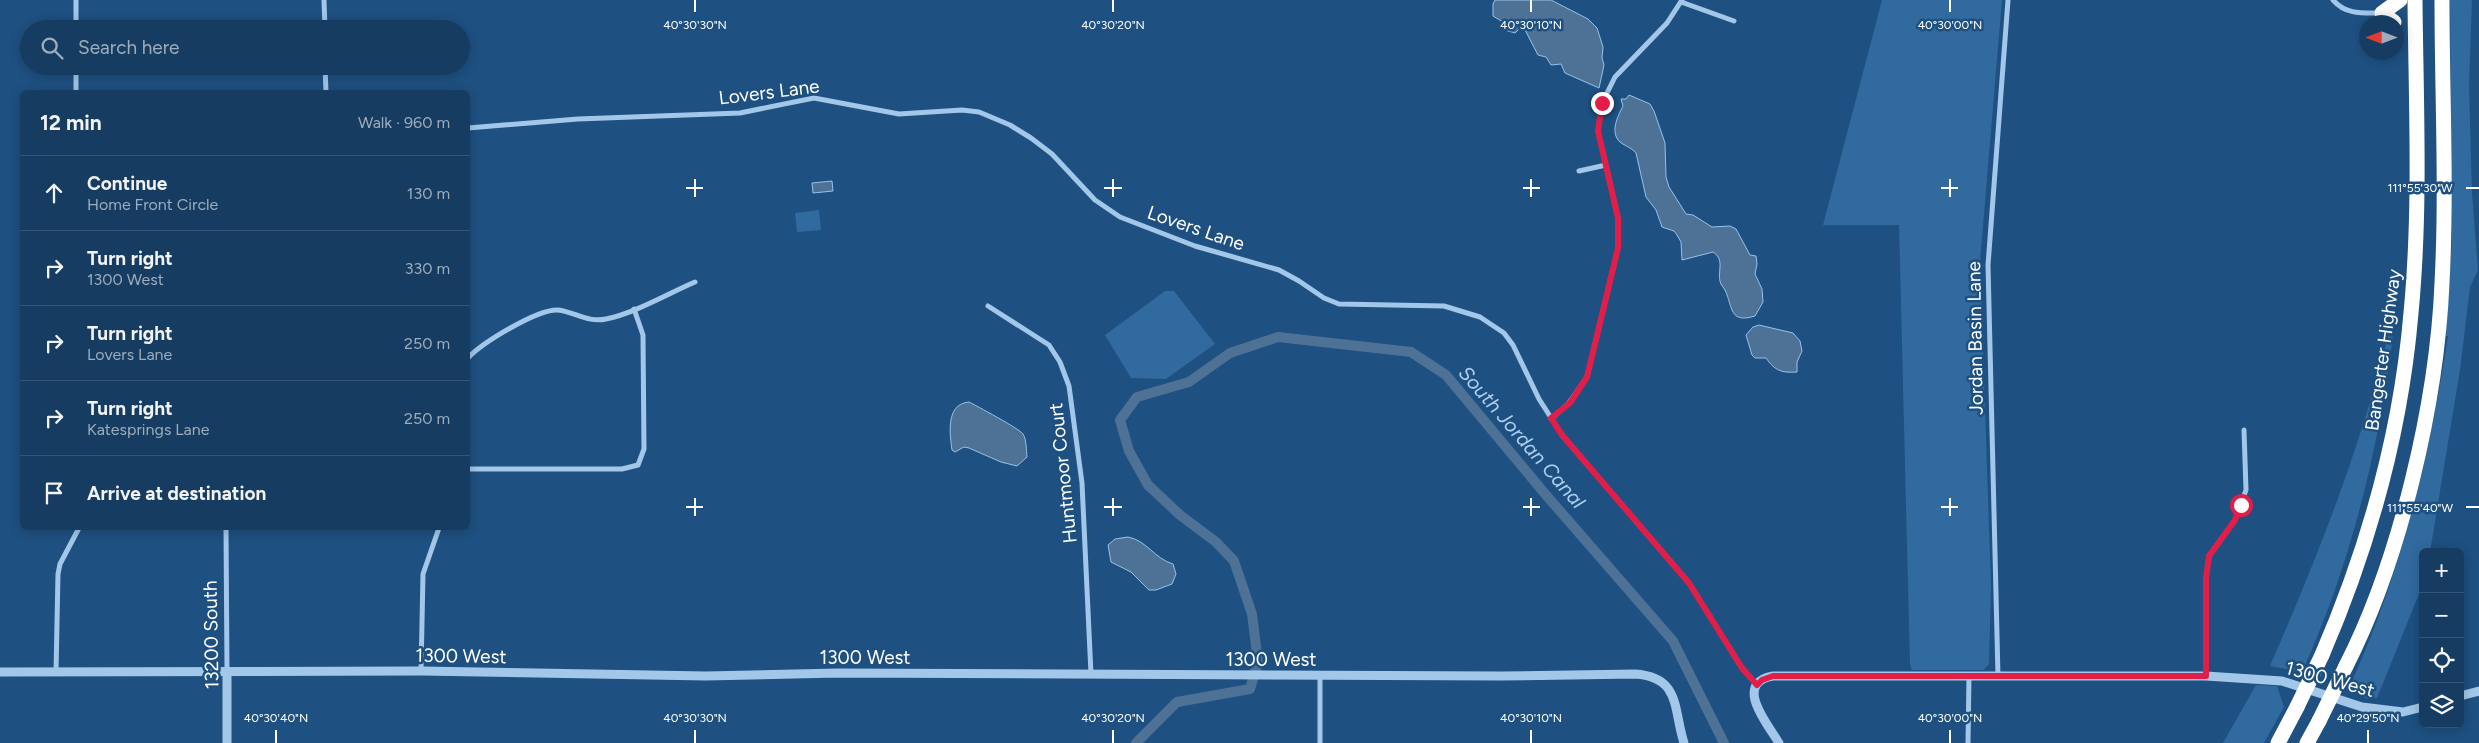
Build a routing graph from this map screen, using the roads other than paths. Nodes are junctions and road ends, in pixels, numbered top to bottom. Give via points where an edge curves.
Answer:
1 (76, 0) edge
2 (324, 0) edge
3 (2008, 0) edge
4 (2332, 0) edge
5 (2400, 0) edge
6 (2415, 0) edge
7 (2442, 0) edge
8 (1681, 1) edge
9 (2382, 13) junction
10 (2385, 15) edge
11 (76, 20) edge
12 (325, 20) edge
13 (1734, 21) dead end
14 (2404, 32) edge
15 (2416, 54) junction
16 (76, 75) edge
17 (325, 75) edge
18 (76, 90) edge
19 (326, 90) edge
20 (470, 128) edge
21 (1606, 165) junction
22 (1579, 171) dead end
23 (695, 282) dead end
24 (988, 306) dead end
25 (634, 308) junction
26 (470, 356) edge
27 (1551, 418) junction
28 (2244, 430) dead end
29 (470, 469) edge
30 (77, 530) edge
31 (226, 530) edge
32 (438, 530) edge
33 (421, 671) junction
34 (0, 672) edge
35 (56, 672) junction
36 (227, 672) junction
37 (1091, 674) junction
38 (1320, 676) junction
39 (1969, 676) junction
40 (1998, 676) junction
41 (2206, 676) junction
42 (1757, 685) junction
43 (2479, 690) edge
44 (2464, 695) edge
45 (2419, 708) edge
46 (228, 743) edge
47 (1320, 743) edge
48 (1684, 743) edge
49 (1779, 743) edge
50 (1968, 743) edge
51 (2278, 743) edge
52 (2307, 743) edge

1 - 11 street
2 - 12 street
3 - 40 street, Jordan Basin Lane via 1988,265
4 - 9 street via 2353,13
5 - 9 highway
6 - 15 highway, Bangerter Highway
7 - 52 highway, bridge via 2442,285 2436,348 2419,445 2380,584 2346,666
8 - 13 street
8 - 21 street via 1667,23 1615,77 1605,94 1598,122
9 - 10 highway
14 - 15 highway
15 - 51 highway, Bangerter Highway, bridge via 2416,251 2400,403 2361,557 2322,655
16 - 18 street
17 - 19 street
20 - 27 street, Lovers Lane via 578,119 740,113 814,98 899,114 962,110 986,114 1021,131 1042,146 1095,200 1120,218 1195,246 1279,270 1339,304 1444,306 1489,321 1513,345
21 - 22 street
21 - 27 street via 1618,218 1616,257 1587,377 1570,403
23 - 25 street
24 - 37 street, Huntmoor Court via 1049,345 1069,386 1082,483
25 - 26 street via 617,316 596,320 585,320 558,310 545,312 482,346
25 - 29 street via 643,335 644,449 638,465 622,469
27 - 42 street, Lovers Lane via 1689,583 1742,668
28 - 41 street via 2246,490 2235,520 2209,556
30 - 35 street via 58,574
31 - 36 street, 13200 South
32 - 33 street via 422,574
33 - 36 street, 1300 West
33 - 37 street, 1300 West via 706,676
34 - 35 street, 1300 West
35 - 36 street, 1300 West
36 - 46 street, 13200 South
37 - 38 street, 1300 West
38 - 47 street
38 - 48 street, 1300 West via 1643,674 1662,681 1671,691
39 - 40 street, 1300 West
39 - 42 street, 1300 West via 1773,676
39 - 50 street
40 - 41 street, 1300 West
41 - 45 street, 1300 West via 2282,681 2368,708 2403,712
42 - 49 street via 1756,706
43 - 44 street

